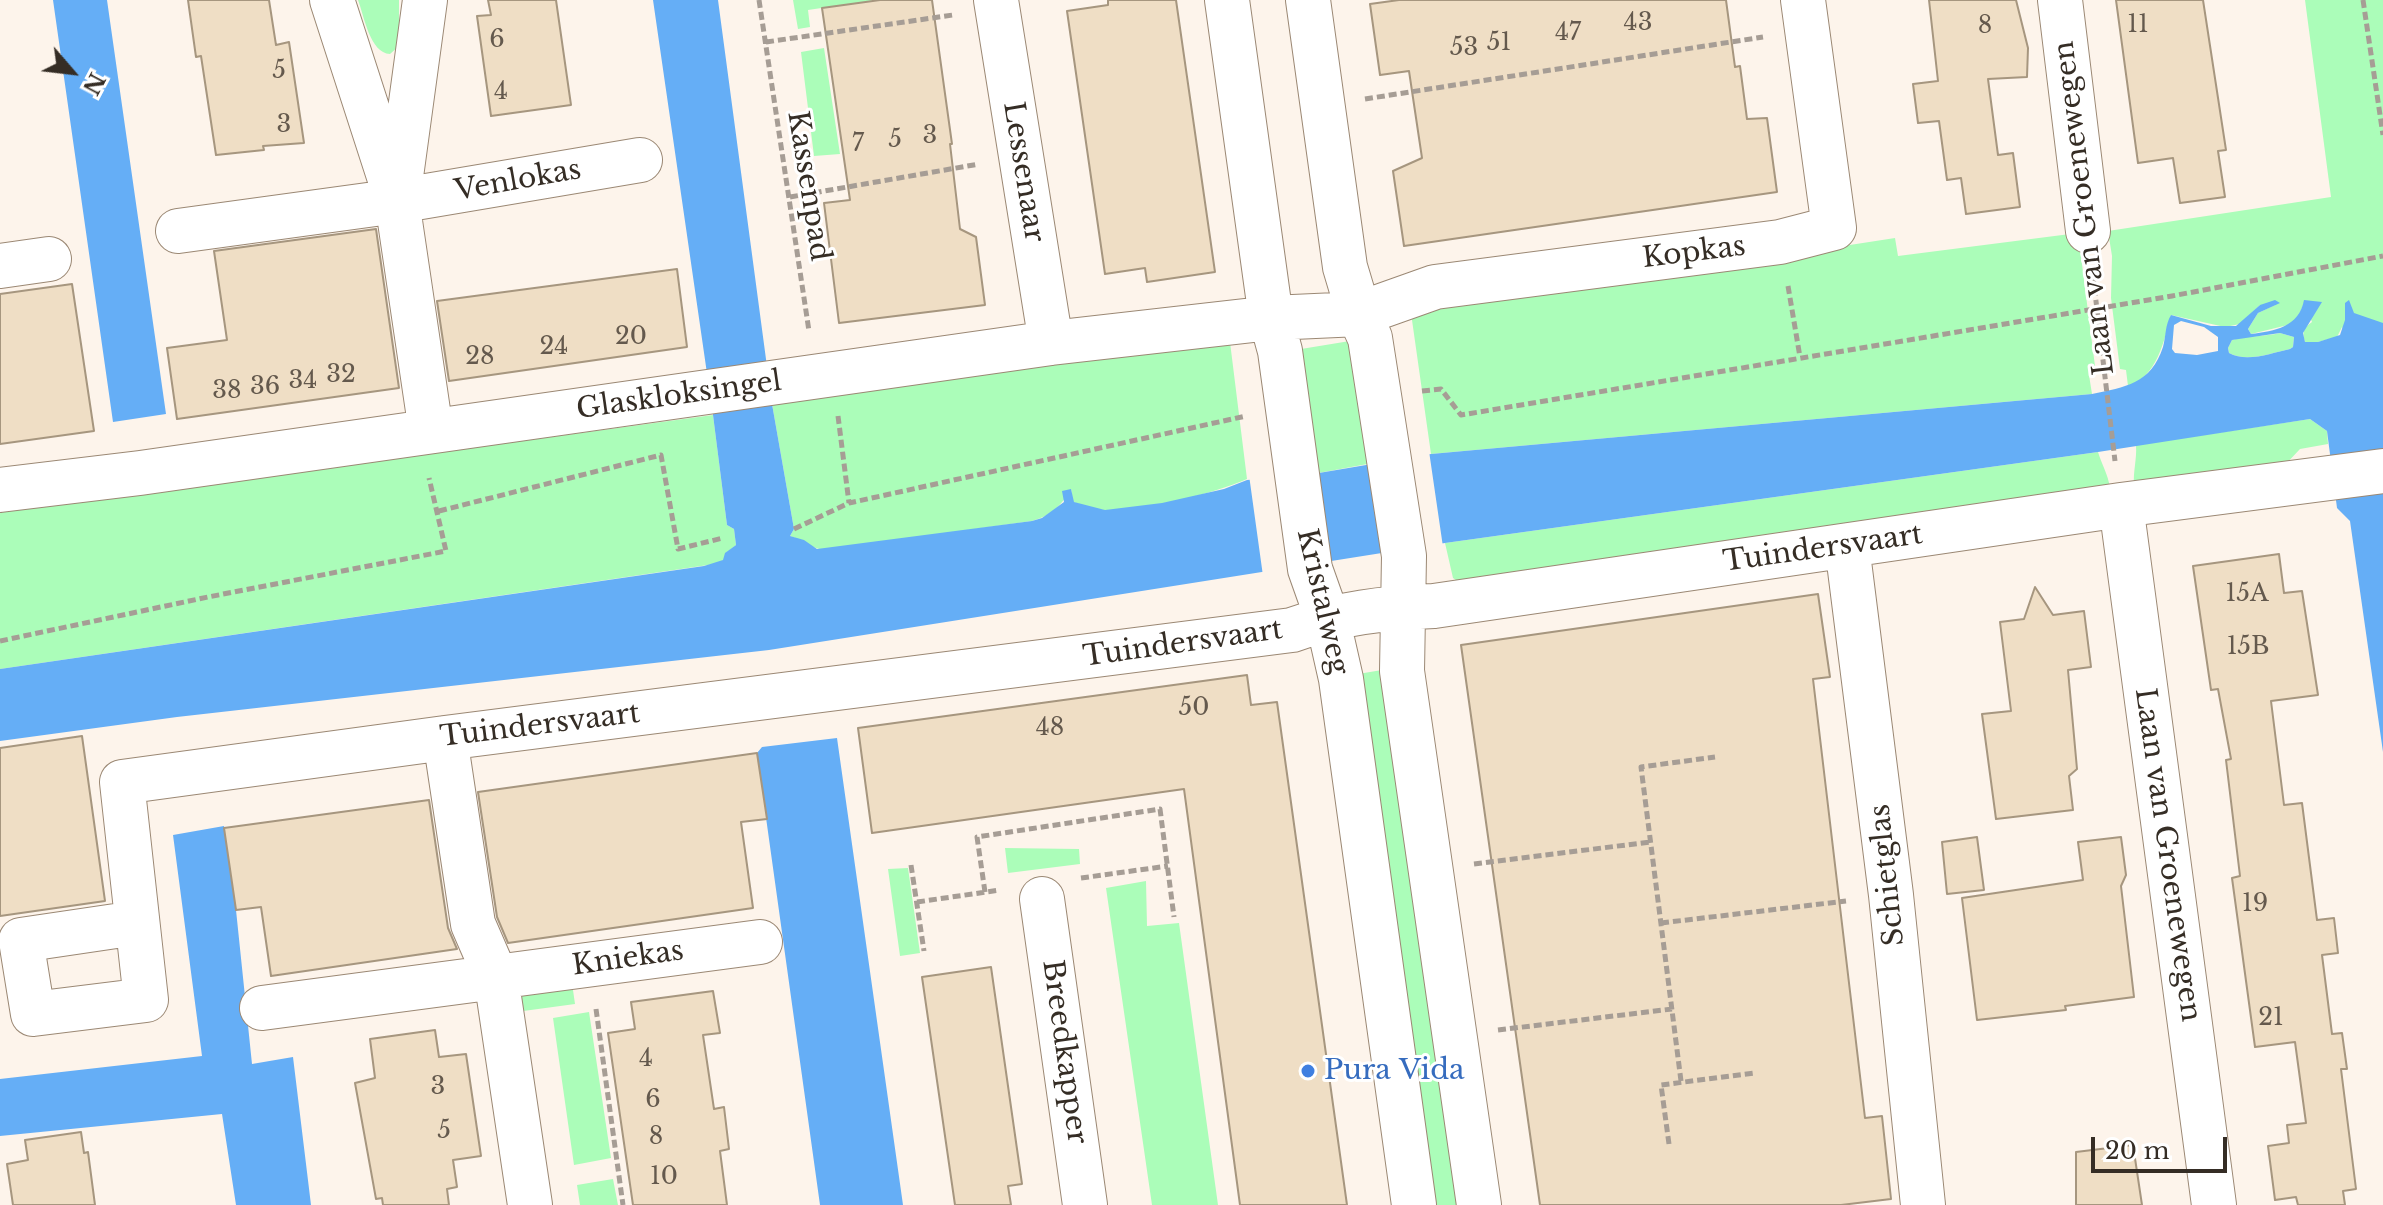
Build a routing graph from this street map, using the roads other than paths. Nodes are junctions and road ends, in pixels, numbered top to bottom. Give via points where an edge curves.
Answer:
1 (332, 0) edge
2 (425, 0) edge
3 (1227, 0) edge
4 (1308, 0) edge
5 (2060, 0) edge
6 (996, 4) edge
7 (1805, 15) edge
8 (640, 160) dead end
9 (397, 201) junction
10 (178, 231) dead end
11 (2088, 231) road end
12 (49, 259) dead end
13 (0, 266) edge
14 (1364, 326) junction
15 (1276, 335) junction
16 (1051, 343) junction
17 (424, 432) junction
18 (2383, 471) edge
19 (2118, 484) junction
20 (0, 490) edge
21 (1847, 546) junction
22 (1403, 607) junction
23 (1327, 617) junction
24 (445, 738) junction
25 (1042, 899) dead end
26 (136, 923) dead end
27 (760, 942) dead end
28 (496, 977) junction
29 (262, 1008) dead end
30 (530, 1205) edge
31 (1085, 1205) edge
32 (1414, 1205) edge
33 (1479, 1205) edge
34 (1923, 1205) edge
35 (2214, 1205) edge

1 - 9 street
2 - 9 street
3 - 15 street, Kristalweg
4 - 14 street via 1345,267
5 - 11 street, Laan van Groenewegen
6 - 16 street, Lessenaar
7 - 14 street, Kopkas via 1834,228 1780,242 1435,287
8 - 9 street, Venlokas
9 - 10 street, Venlokas
9 - 17 street
12 - 13 street
14 - 15 street, Glaskloksingel
14 - 22 street via 1404,556
15 - 16 street, Glaskloksingel
15 - 23 street, Kristalweg via 1310,569
16 - 17 street, Glaskloksingel
17 - 20 street, Glaskloksingel
18 - 19 street, Tuindersvaart via 2307,483
19 - 21 street, Tuindersvaart
19 - 35 street, Laan van Groenewegen
21 - 22 street, Tuindersvaart
21 - 34 street, Schietglas
22 - 23 street, Tuindersvaart
22 - 33 street via 1402,671
23 - 24 street, Tuindersvaart via 1292,630
23 - 32 street, Kristalweg via 1341,679
24 - 26 street, Tuindersvaart via 122,782
24 - 28 street via 473,924
25 - 31 street, Breedkapper
27 - 28 street, Kniekas
28 - 29 street, Kniekas
28 - 30 street

